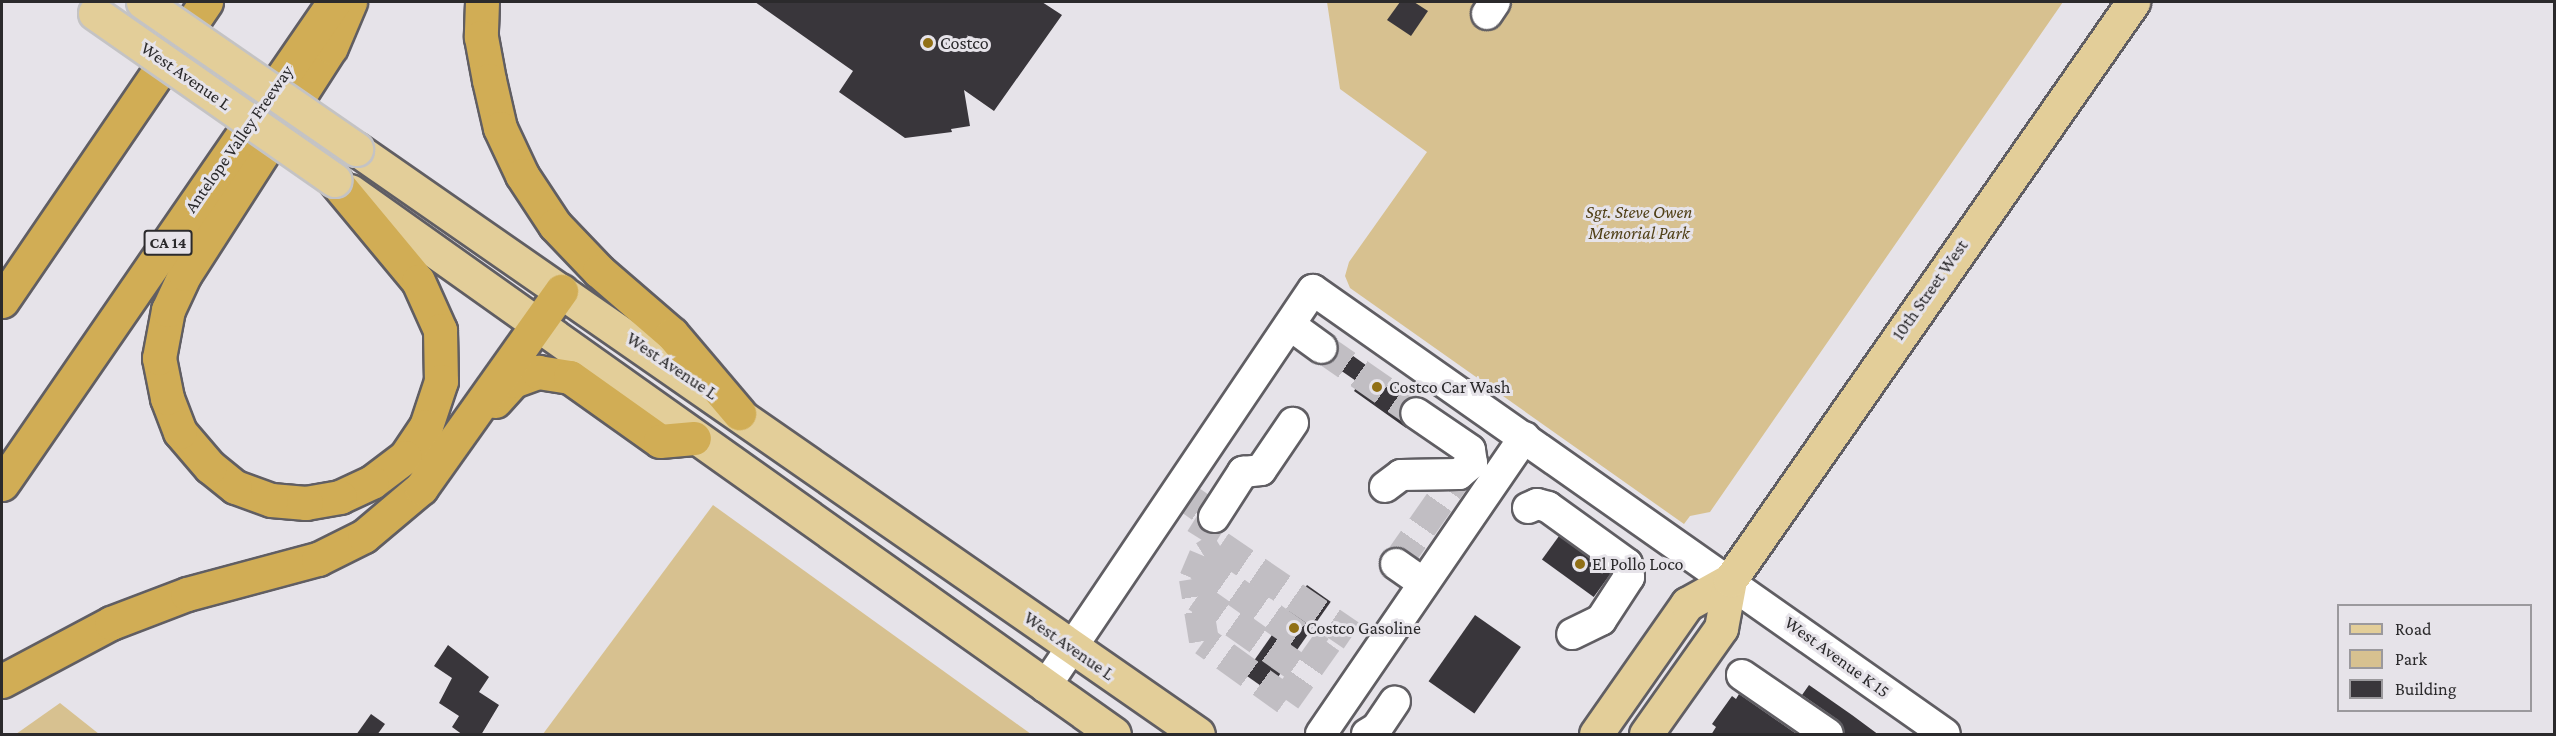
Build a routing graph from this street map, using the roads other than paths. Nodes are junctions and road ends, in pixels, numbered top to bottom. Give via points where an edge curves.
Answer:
1 (143, 2) edge
2 (186, 2) edge
3 (206, 2) edge
4 (334, 2) edge
5 (351, 2) edge
6 (482, 2) edge
7 (2133, 2) edge
8 (87, 7) edge
9 (334, 180) junction
10 (66, 208) junction
11 (561, 291) junction
12 (2, 301) edge
13 (537, 324) junction
14 (1290, 325) junction
15 (1322, 348) tunnel mouth
16 (739, 413) junction
17 (1416, 413) tunnel mouth
18 (468, 423) junction
19 (1293, 423) dead end
20 (1524, 437) junction
21 (694, 438) junction
22 (2, 484) edge
23 (1385, 488) dead end
24 (1528, 508) dead end
25 (1214, 517) dead end
26 (1396, 564) dead end
27 (1730, 580) junction
28 (1423, 584) junction
29 (1572, 634) dead end
30 (1072, 648) junction
31 (1742, 675) dead end
32 (2, 681) edge
33 (1045, 687) junction
34 (1395, 701) dead end
35 (1114, 735) edge
36 (1198, 735) edge
37 (1321, 735) edge
38 (1366, 735) edge
39 (1596, 735) edge
40 (1646, 735) edge
41 (1827, 735) edge
42 (1945, 735) edge

1 - 11 main road, West Avenue L, bridge
2 - 10 highway via 104,127
3 - 10 highway
4 - 22 highway, Antelope Valley Freeway / CA 14
5 - 9 highway via 331,47 185,274 168,310 159,358 167,398 180,432 227,481 271,500 306,503 340,497 372,482 405,458 426,426 441,381 440,330 418,282
6 - 16 highway via 481,37 500,128 522,175 555,225 599,271 672,333
7 - 27 main road, 10th Street West
8 - 9 main road, West Avenue L, bridge
9 - 13 main road, West Avenue L
10 - 12 highway
11 - 13 highway
11 - 16 main road, West Avenue L
13 - 18 highway
13 - 21 main road, West Avenue L
14 - 15 street
14 - 20 street, West Avenue K 15 via 1313,290
14 - 30 street
16 - 30 main road, West Avenue L
17 - 23 street via 1470,450 1472,464 1459,474 1401,475
18 - 21 highway via 513,381 538,372 570,377 660,441
18 - 32 highway via 421,488 364,536 318,559 187,594 111,623
19 - 25 street via 1261,470 1242,472
20 - 27 street, West Avenue K 15
20 - 28 street
21 - 33 main road, West Avenue L
24 - 29 street via 1537,504 1548,507 1627,564 1629,577 1601,620
26 - 28 street
27 - 39 main road, 10th Street West via 1687,604
27 - 40 main road, 10th Street West via 1721,628
27 - 42 street, West Avenue K 15
28 - 37 street
30 - 33 street
30 - 36 main road, West Avenue L
31 - 41 street
33 - 35 main road, West Avenue L
34 - 38 street via 1377,728

